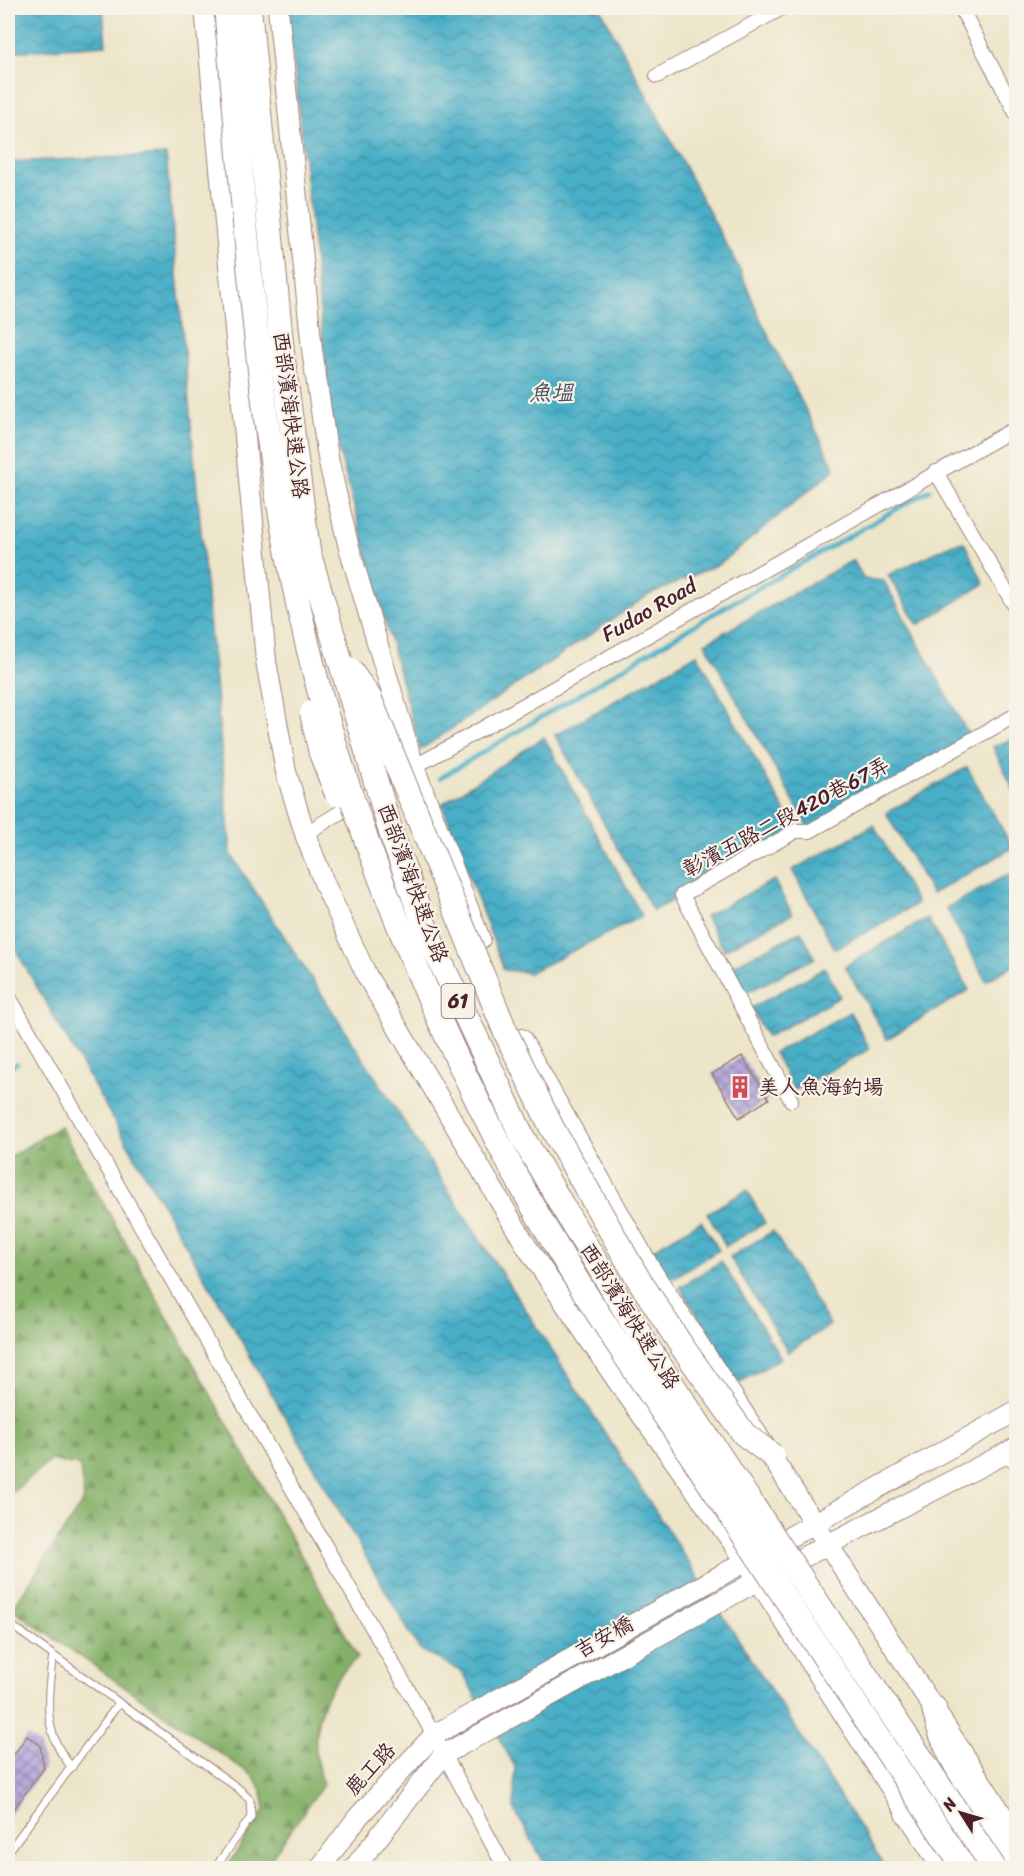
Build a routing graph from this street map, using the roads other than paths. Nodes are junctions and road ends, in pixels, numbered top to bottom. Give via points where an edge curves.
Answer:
1 (205, 8) edge
2 (226, 8) edge
3 (249, 8) edge
4 (278, 8) edge
5 (782, 8) edge
6 (961, 8) edge
7 (657, 76) dead end
8 (1017, 113) edge
9 (1017, 428) edge
10 (936, 472) junction
11 (1017, 608) edge
12 (309, 651) junction
13 (337, 651) junction
14 (1017, 715) edge
15 (414, 767) junction
16 (305, 834) junction
17 (8, 995) edge
18 (791, 1100) dead end
19 (1017, 1412) edge
20 (1013, 1453) edge
21 (773, 1456) junction
22 (702, 1498) junction
23 (814, 1522) junction
24 (829, 1546) junction
25 (746, 1561) junction
26 (757, 1581) junction
27 (8, 1623) edge
28 (53, 1655) junction
29 (119, 1703) junction
30 (934, 1708) junction
31 (466, 1715) joint
32 (434, 1734) junction
33 (443, 1755) junction
34 (72, 1767) junction
35 (907, 1813) junction
36 (1017, 1836) edge
37 (8, 1852) edge
38 (1017, 1857) edge
39 (215, 1869) edge
40 (320, 1869) edge
41 (354, 1869) edge
42 (505, 1869) edge
43 (942, 1869) edge
44 (955, 1869) edge
45 (964, 1869) edge
46 (994, 1869) edge

1 - 16 street via 266,661 286,772
2 - 12 highway, 西部濱海快速公路 / 61, bridge via 258,356 288,558
3 - 13 highway, 西部濱海快速公路 / 61, bridge via 282,353 308,551
4 - 15 street via 312,350 328,458 348,544
5 - 7 street
6 - 8 street
9 - 10 street, Fudao Road
10 - 11 street
10 - 15 street, Fudao Road
12 - 22 highway, bridge via 309,697 321,753 394,949 492,1155 581,1305 678,1444
12 - 45 highway, 西部濱海快速公路 / 61, bridge via 338,751 406,945 501,1148 585,1295
13 - 21 highway, bridge via 369,697 501,1023 552,1128 681,1345 744,1434
13 - 46 highway, 西部濱海快速公路 / 61, bridge via 392,836 429,935 523,1138 652,1354
14 - 18 street, 彰濱五路二段420巷67弄 via 810,831 796,831 682,896
15 - 16 street, Fudao Road
15 - 21 street via 516,1029 649,1267
16 - 22 street via 367,976 527,1247
17 - 32 street
19 - 23 street, 吉安橋
20 - 24 street, 吉安橋
21 - 23 street
22 - 25 street
23 - 24 street
23 - 25 street, 吉安橋
24 - 26 street, 吉安橋
24 - 30 street
25 - 26 street
25 - 31 street, 吉安橋
26 - 33 street, 吉安橋
26 - 35 street
27 - 28 lane
28 - 29 lane
28 - 34 lane via 48,1712 58,1753
29 - 34 lane
29 - 39 lane via 250,1800 251,1817
30 - 36 street
30 - 38 highway via 936,1722 959,1770
31 - 32 street, 鹿工路
32 - 33 street
32 - 40 street, 鹿工路 via 358,1817
33 - 41 street
33 - 42 street
34 - 37 lane
35 - 43 street
35 - 44 highway

